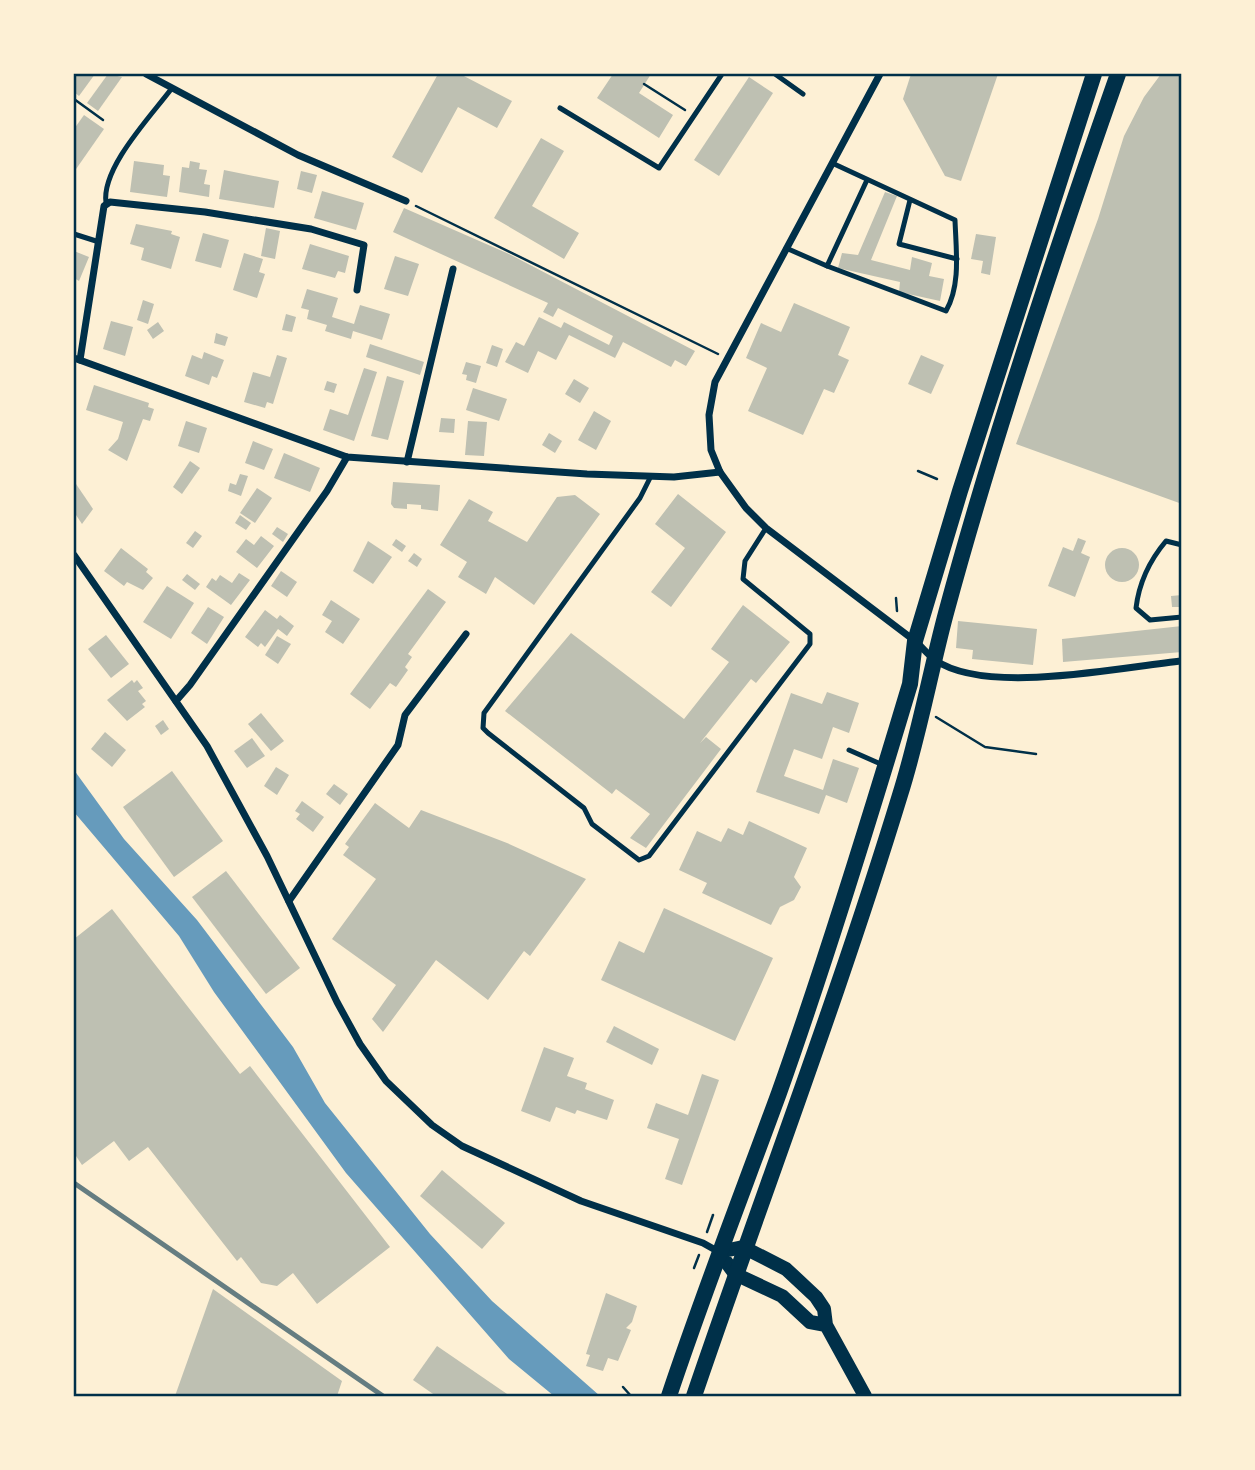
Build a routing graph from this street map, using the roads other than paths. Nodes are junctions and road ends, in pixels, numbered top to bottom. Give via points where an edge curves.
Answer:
1 (146, 74) edge
2 (722, 74) edge
3 (775, 74) edge
4 (880, 74) edge
5 (1094, 74) edge
6 (1118, 74) edge
7 (172, 88) junction
8 (803, 94) dead end
9 (560, 108) dead end
10 (832, 163) junction
11 (867, 180) junction
12 (910, 200) junction
13 (407, 201) road end
14 (106, 203) junction
15 (74, 234) edge
16 (96, 241) junction
17 (785, 247) junction
18 (957, 259) junction
19 (827, 266) junction
20 (453, 269) dead end
21 (357, 290) dead end
22 (77, 359) edge
23 (347, 457) junction
24 (407, 462) junction
25 (720, 472) junction
26 (651, 476) junction
27 (766, 528) junction
28 (1181, 545) edge
29 (74, 555) edge
30 (1181, 617) edge
31 (466, 634) dead end
32 (915, 641) junction
33 (935, 660) junction
34 (1181, 661) edge
35 (176, 701) junction
36 (849, 750) dead end
37 (886, 766) junction
38 (289, 901) junction
39 (743, 1247) junction
40 (719, 1252) junction
41 (735, 1274) junction
42 (826, 1325) junction
43 (669, 1396) edge
44 (694, 1396) edge
45 (864, 1396) edge

1 - 7 street
2 - 9 lane via 659,168
3 - 8 lane
4 - 10 street
5 - 32 main road
6 - 33 main road via 1040,303
7 - 13 street via 298,155
7 - 14 lane via 115,165
10 - 11 lane
10 - 17 street
11 - 12 lane
11 - 19 lane
12 - 18 lane via 955,220
12 - 18 lane via 899,244
14 - 16 street
14 - 21 street via 245,218 311,229 364,245
15 - 16 lane
16 - 22 street
17 - 19 lane
17 - 25 street via 715,382 709,415 711,450
18 - 19 lane via 952,300 946,311
20 - 24 street
22 - 23 street
23 - 24 street
23 - 35 street
24 - 26 street
25 - 26 street
25 - 27 street
26 - 27 lane via 482,722 488,733 584,808 592,824 639,860 649,856 810,644 810,634 743,579 745,561
27 - 32 street
28 - 30 lane via 1166,541 1155,554 1136,608 1150,620
29 - 35 street
31 - 38 street via 405,715 398,745
32 - 33 street
32 - 37 main road via 910,684
33 - 34 street via 955,669 1006,678
33 - 39 main road via 901,792 851,949
35 - 38 street via 207,746
36 - 37 lane
37 - 40 main road via 780,1090
38 - 40 street via 360,1045 386,1081 432,1125 462,1146 581,1201
39 - 40 main road
39 - 41 main road
39 - 42 main road via 786,1269 805,1286 824,1309
40 - 41 main road
40 - 43 main road
41 - 42 main road via 782,1296 810,1322
41 - 44 main road
42 - 45 main road

